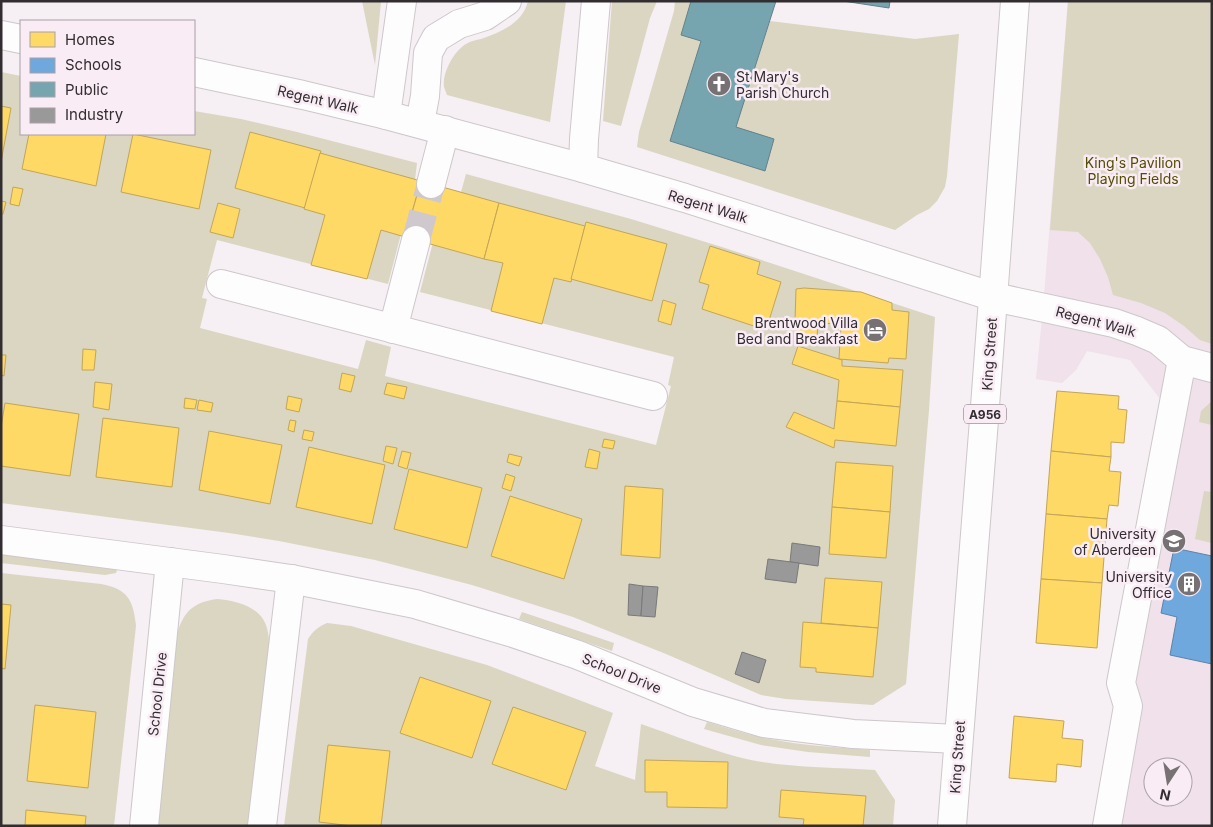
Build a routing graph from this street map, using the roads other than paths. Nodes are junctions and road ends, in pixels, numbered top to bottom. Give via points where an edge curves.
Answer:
1 (402, 1) edge
2 (507, 1) edge
3 (596, 1) edge
4 (1015, 1) edge
5 (1, 35) edge
6 (20, 39) edge
7 (195, 72) edge
8 (386, 115) junction
9 (432, 127) junction
10 (583, 168) junction
11 (431, 184) tunnel mouth
12 (416, 240) tunnel mouth
13 (221, 284) dead end
14 (994, 297) junction
15 (393, 329) junction
16 (1182, 360) junction
17 (1212, 368) edge
18 (653, 396) dead end
19 (1, 540) edge
20 (170, 562) junction
21 (291, 579) junction
22 (958, 739) junction
23 (144, 826) edge
24 (262, 826) edge
25 (952, 826) edge
26 (1107, 826) edge

1 - 8 street
2 - 9 street via 485,16 459,24 436,38 428,53 424,96
3 - 10 street
4 - 14 street, King Street / A956
5 - 6 street
7 - 8 street, Regent Walk
8 - 9 street, Regent Walk
9 - 10 street, Regent Walk
9 - 11 street via 439,158
10 - 14 street, Regent Walk
12 - 15 street
13 - 15 street
14 - 16 street, Regent Walk via 1114,323 1158,340
14 - 22 street, King Street / A956
15 - 18 street
16 - 17 street, Regent Walk
16 - 26 street via 1122,683 1128,706
19 - 20 street, School Drive
20 - 21 street, School Drive
20 - 23 street, School Drive
21 - 22 street, School Drive via 415,604 510,632 578,655 693,702 764,722 853,734
21 - 24 street
22 - 25 street, King Street / A956

